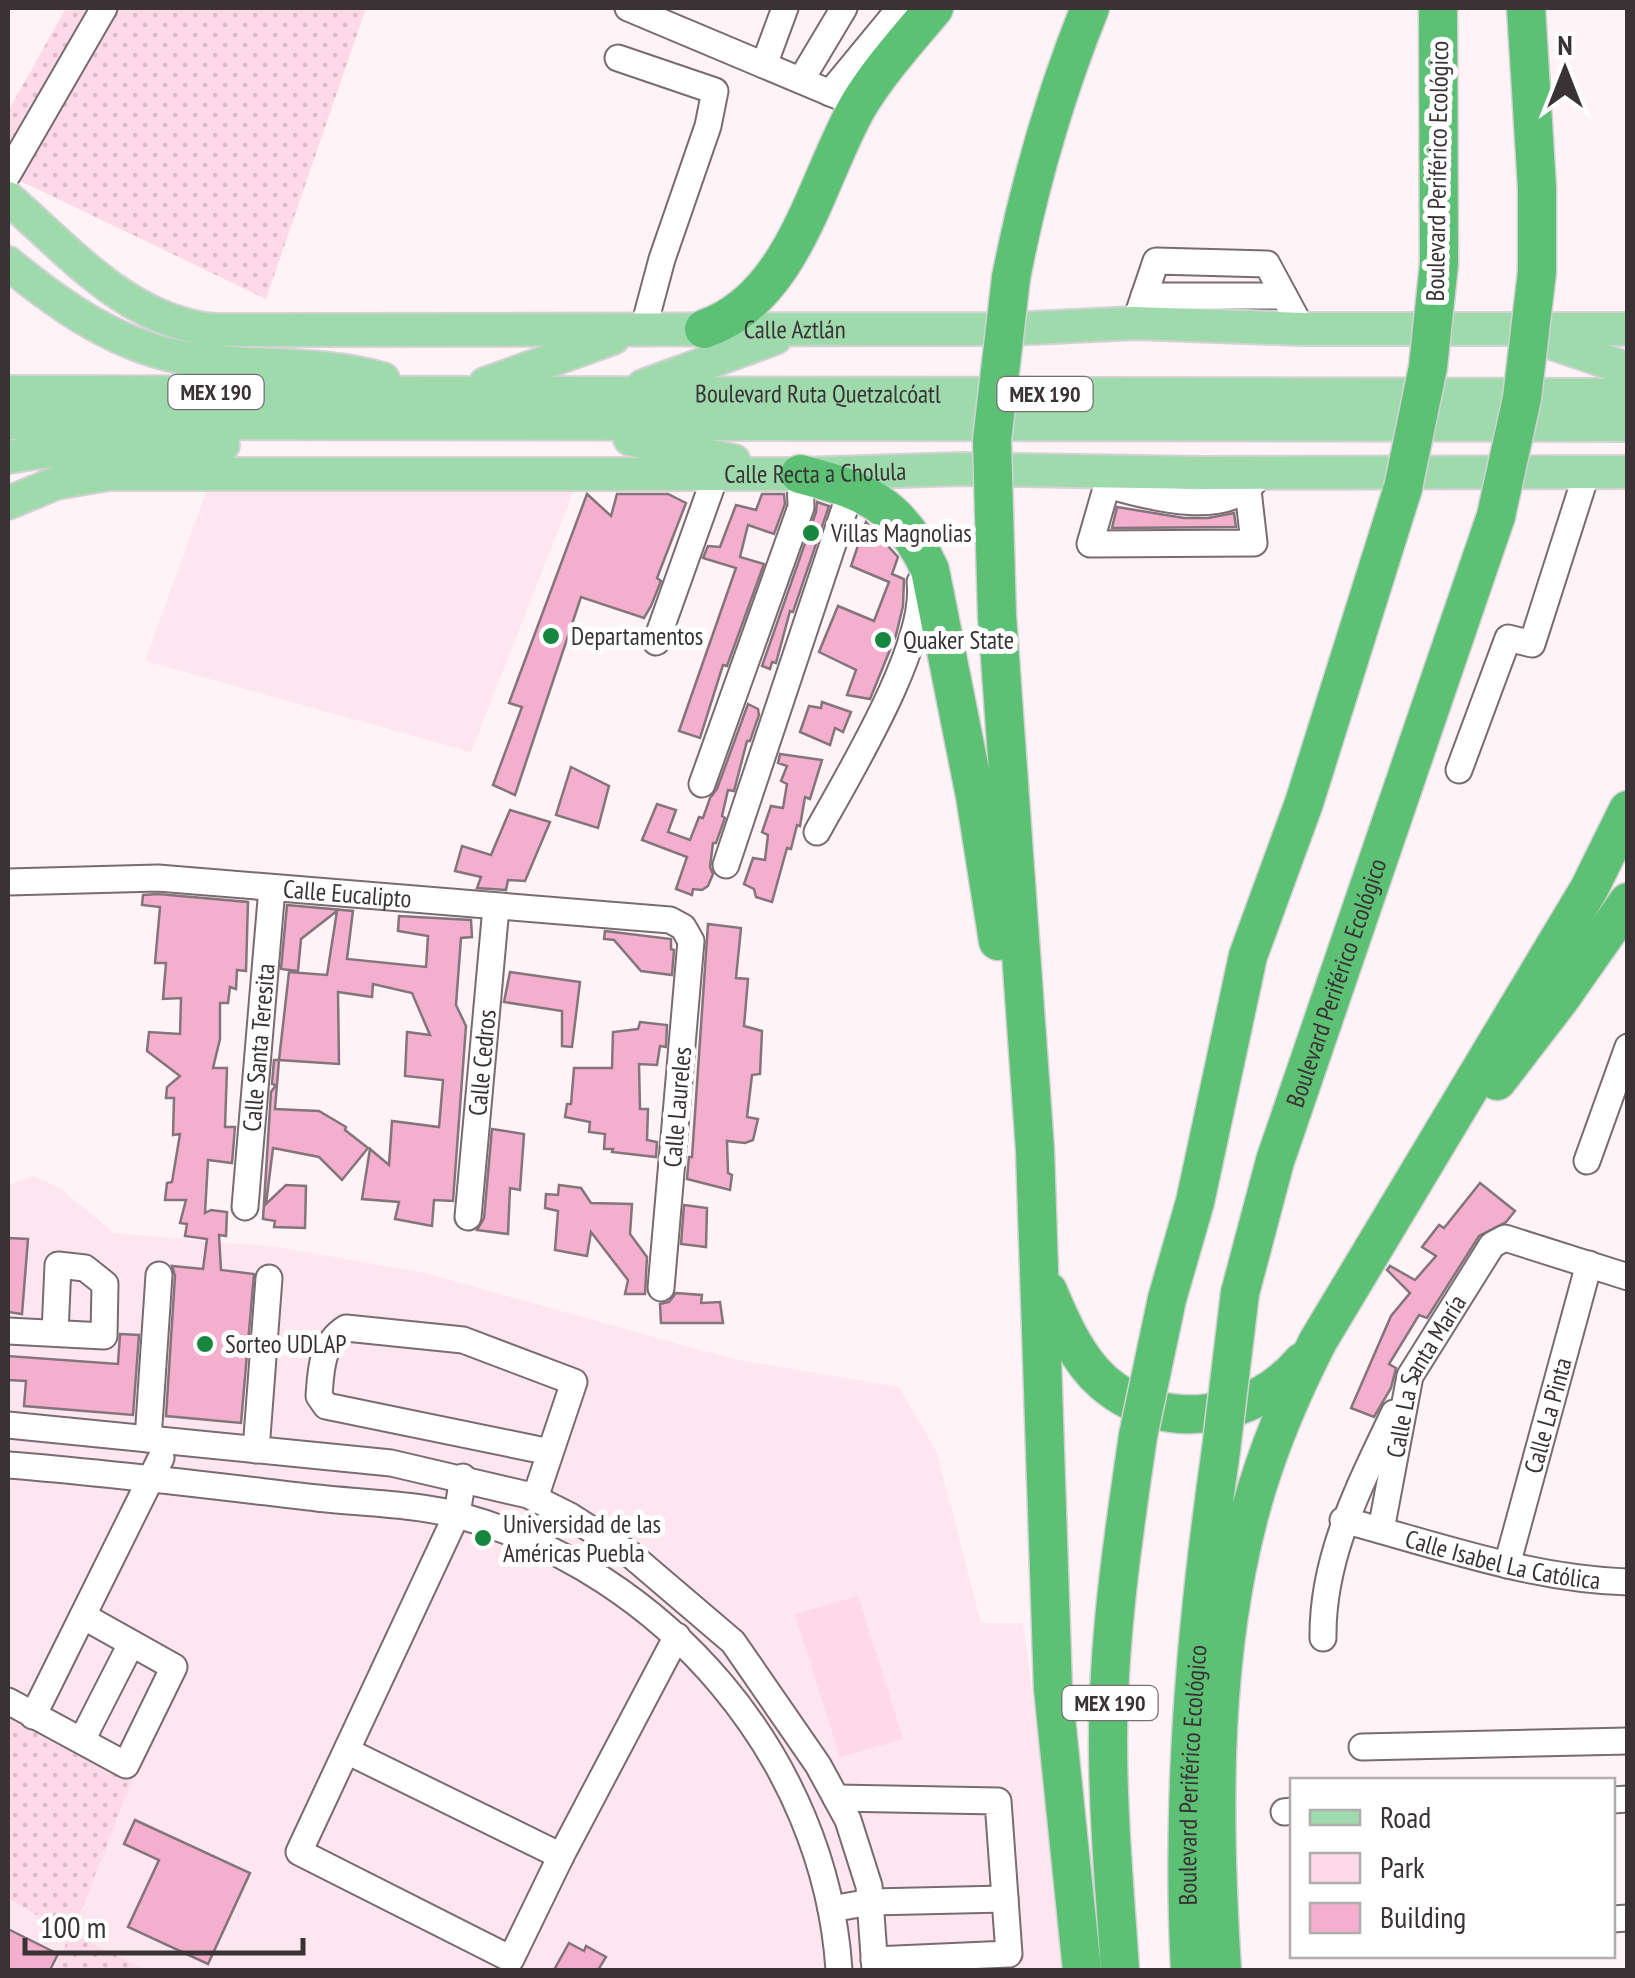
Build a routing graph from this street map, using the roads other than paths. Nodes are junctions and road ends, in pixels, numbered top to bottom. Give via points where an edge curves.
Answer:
1 (104, 8) edge
2 (628, 8) edge
3 (785, 8) edge
4 (844, 8) edge
5 (934, 8) edge
6 (955, 8) edge
7 (1090, 8) edge
8 (1438, 8) edge
9 (1526, 8) edge
10 (902, 26) edge
11 (618, 58) dead end
12 (764, 65) junction
13 (801, 80) junction
14 (845, 99) junction
15 (8, 174) edge
16 (8, 198) edge
17 (8, 262) edge
18 (1284, 296) junction
19 (1140, 310) junction
20 (1302, 329) junction
21 (1510, 329) junction
22 (1628, 329) edge
23 (638, 330) junction
24 (704, 330) junction
25 (798, 330) junction
26 (1628, 370) edge
27 (8, 392) edge
28 (425, 393) junction
29 (462, 393) junction
30 (621, 393) junction
31 (1628, 395) edge
32 (8, 424) edge
33 (326, 424) junction
34 (1628, 425) edge
35 (562, 426) junction
36 (866, 427) junction
37 (8, 457) edge
38 (962, 469) junction
39 (1587, 472) junction
40 (1628, 472) edge
41 (716, 474) junction
42 (800, 474) junction
43 (1103, 478) junction
44 (1256, 481) junction
45 (852, 487) junction
46 (8, 503) edge
47 (922, 553) junction
48 (656, 642) dead end
49 (1458, 770) dead end
50 (702, 784) dead end
51 (1628, 810) edge
52 (817, 832) dead end
53 (726, 865) dead end
54 (8, 882) edge
55 (272, 888) junction
56 (1628, 902) edge
57 (496, 907) junction
58 (684, 927) joint
59 (1628, 1047) edge
60 (1441, 1134) junction
61 (1035, 1150) junction
62 (1587, 1162) dead end
63 (245, 1207) dead end
64 (468, 1217) dead end
65 (1040, 1264) junction
66 (1589, 1264) junction
67 (159, 1274) dead end
68 (1628, 1277) edge
69 (269, 1278) dead end
70 (661, 1288) dead end
71 (8, 1331) edge
72 (55, 1334) dead end
73 (1318, 1340) junction
74 (1410, 1376) junction
75 (8, 1424) edge
76 (256, 1450) junction
77 (550, 1452) junction
78 (154, 1458) junction
79 (8, 1465) edge
80 (463, 1477) junction
81 (535, 1498) junction
82 (457, 1514) junction
83 (1344, 1520) junction
84 (1381, 1530) junction
85 (1507, 1565) junction
86 (1628, 1582) edge
87 (83, 1616) junction
88 (677, 1636) junction
89 (1323, 1638) dead end
90 (131, 1644) junction
91 (759, 1678) junction
92 (727, 1690) junction
93 (8, 1702) edge
94 (34, 1716) junction
95 (82, 1740) junction
96 (1628, 1741) edge
97 (1362, 1747) dead end
98 (346, 1751) junction
99 (836, 1798) junction
100 (561, 1856) junction
101 (1005, 1899) junction
102 (871, 1902) junction
103 (831, 1908) junction
104 (875, 1965) edge
105 (839, 1970) edge
106 (1082, 1970) edge
107 (1120, 1970) edge
108 (1190, 1970) edge
109 (1222, 1970) edge

1 - 15 street
2 - 12 street
3 - 12 street
4 - 13 street
5 - 10 highway
6 - 10 highway
7 - 61 highway, bridge via 1035,170 1010,278 992,440 996,615
8 - 107 highway, Boulevard Periférico Ecológico / MEX 190, bridge via 1439,264 1428,366 1403,488 1310,786 1248,956 1138,1436 1119,1575 1108,1739
9 - 108 highway, Boulevard Periférico Ecológico / MEX 190, bridge via 1537,272 1522,398 1496,516 1275,1160 1240,1293 1192,1692
10 - 14 highway
11 - 23 street via 715,91
12 - 13 street
13 - 14 street
14 - 24 highway via 778,272 742,311
16 - 23 main road, Calle Aztlán via 128,301 180,325
17 - 28 main road via 89,322 165,353 350,371
18 - 19 street
18 - 19 street via 1267,264 1156,260
18 - 20 street
19 - 20 main road, Calle Aztlán
19 - 25 main road, Calle Aztlán via 1012,330
20 - 21 main road, Calle Aztlán
21 - 22 main road, Calle Aztlán
21 - 26 main road
23 - 24 main road, Calle Aztlán
23 - 29 main road
24 - 25 main road, Calle Aztlán
25 - 30 main road
27 - 28 main road, Boulevard Ruta Quetzalcóatl / MEX 190
28 - 29 main road, Boulevard Ruta Quetzalcóatl / MEX 190
29 - 30 main road, Boulevard Ruta Quetzalcóatl / MEX 190
30 - 31 main road, Boulevard Ruta Quetzalcóatl / MEX 190
32 - 33 main road, Calle Recta a Cholula / MEX 190
33 - 35 main road, Calle Recta a Cholula / MEX 190
33 - 37 main road via 223,445
34 - 36 main road, Calle Recta a Cholula / MEX 190
35 - 36 main road, Calle Recta a Cholula / MEX 190
35 - 42 main road
36 - 38 main road
38 - 42 main road, Calle Recta a Cholula
38 - 43 main road, Calle Recta a Cholula
39 - 40 main road, Calle Recta a Cholula
39 - 44 main road, Calle Recta a Cholula
39 - 49 street via 1532,644 1508,638
41 - 42 main road, Calle Recta a Cholula
41 - 46 main road, Calle Recta a Cholula via 108,474 56,483
41 - 48 street
42 - 45 highway
42 - 50 street via 801,507
43 - 44 main road, Calle Recta a Cholula via 1200,487
43 - 44 street via 1090,544 1254,543
45 - 47 highway via 886,508
45 - 53 street
47 - 52 street via 918,624 872,732
47 - 61 highway via 935,588 972,777
51 - 60 highway, Boulevard Periférico Ecológico via 1589,889
54 - 55 street, Calle Eucalipto via 158,878
55 - 57 street, Calle Eucalipto
55 - 63 street, Calle Santa Teresita
56 - 60 highway via 1486,1095
57 - 58 street, Calle Eucalipto via 670,920
57 - 64 street, Calle Cedros
58 - 70 street, Calle Laureles via 691,941
59 - 62 street
60 - 73 highway, Boulevard Periférico Ecológico
61 - 65 highway
65 - 73 highway via 1056,1310 1088,1364 1116,1392 1150,1408 1186,1415 1238,1407 1284,1380
65 - 106 highway via 1053,1689
66 - 68 street
66 - 74 street, Calle La Santa María via 1505,1238 1492,1246
66 - 85 street, Calle La Pinta
67 - 78 street
69 - 76 street
71 - 72 street
73 - 109 highway, Boulevard Periférico Ecológico via 1257,1487 1230,1606 1217,1788
74 - 83 street
74 - 84 street, Calle La Santa María
75 - 78 street via 103,1434
76 - 78 street
76 - 80 street
77 - 77 street via 574,1382 463,1340 346,1328 332,1337 322,1361 319,1396 326,1406
77 - 81 street
78 - 79 street
78 - 82 street via 234,1488
78 - 87 street
80 - 81 street
80 - 82 street
81 - 91 street via 631,1556 733,1642
82 - 88 street via 530,1539 616,1587
82 - 98 street
83 - 84 street, Calle Isabel La Católica
83 - 89 street via 1323,1605
84 - 85 street, Calle Isabel La Católica
85 - 86 street, Calle Isabel La Católica
87 - 90 street
87 - 94 street
88 - 92 street
88 - 100 street
90 - 95 street
90 - 95 street via 174,1667 126,1765
91 - 92 street
91 - 99 street
92 - 103 street via 774,1758 808,1826
93 - 94 street
94 - 95 street
96 - 97 street
98 - 100 street
98 - 100 street via 299,1852 466,1938 511,1959
99 - 101 street via 998,1801
99 - 102 street
101 - 102 street
101 - 104 street via 1010,1954
102 - 103 street
102 - 104 street
103 - 105 street

